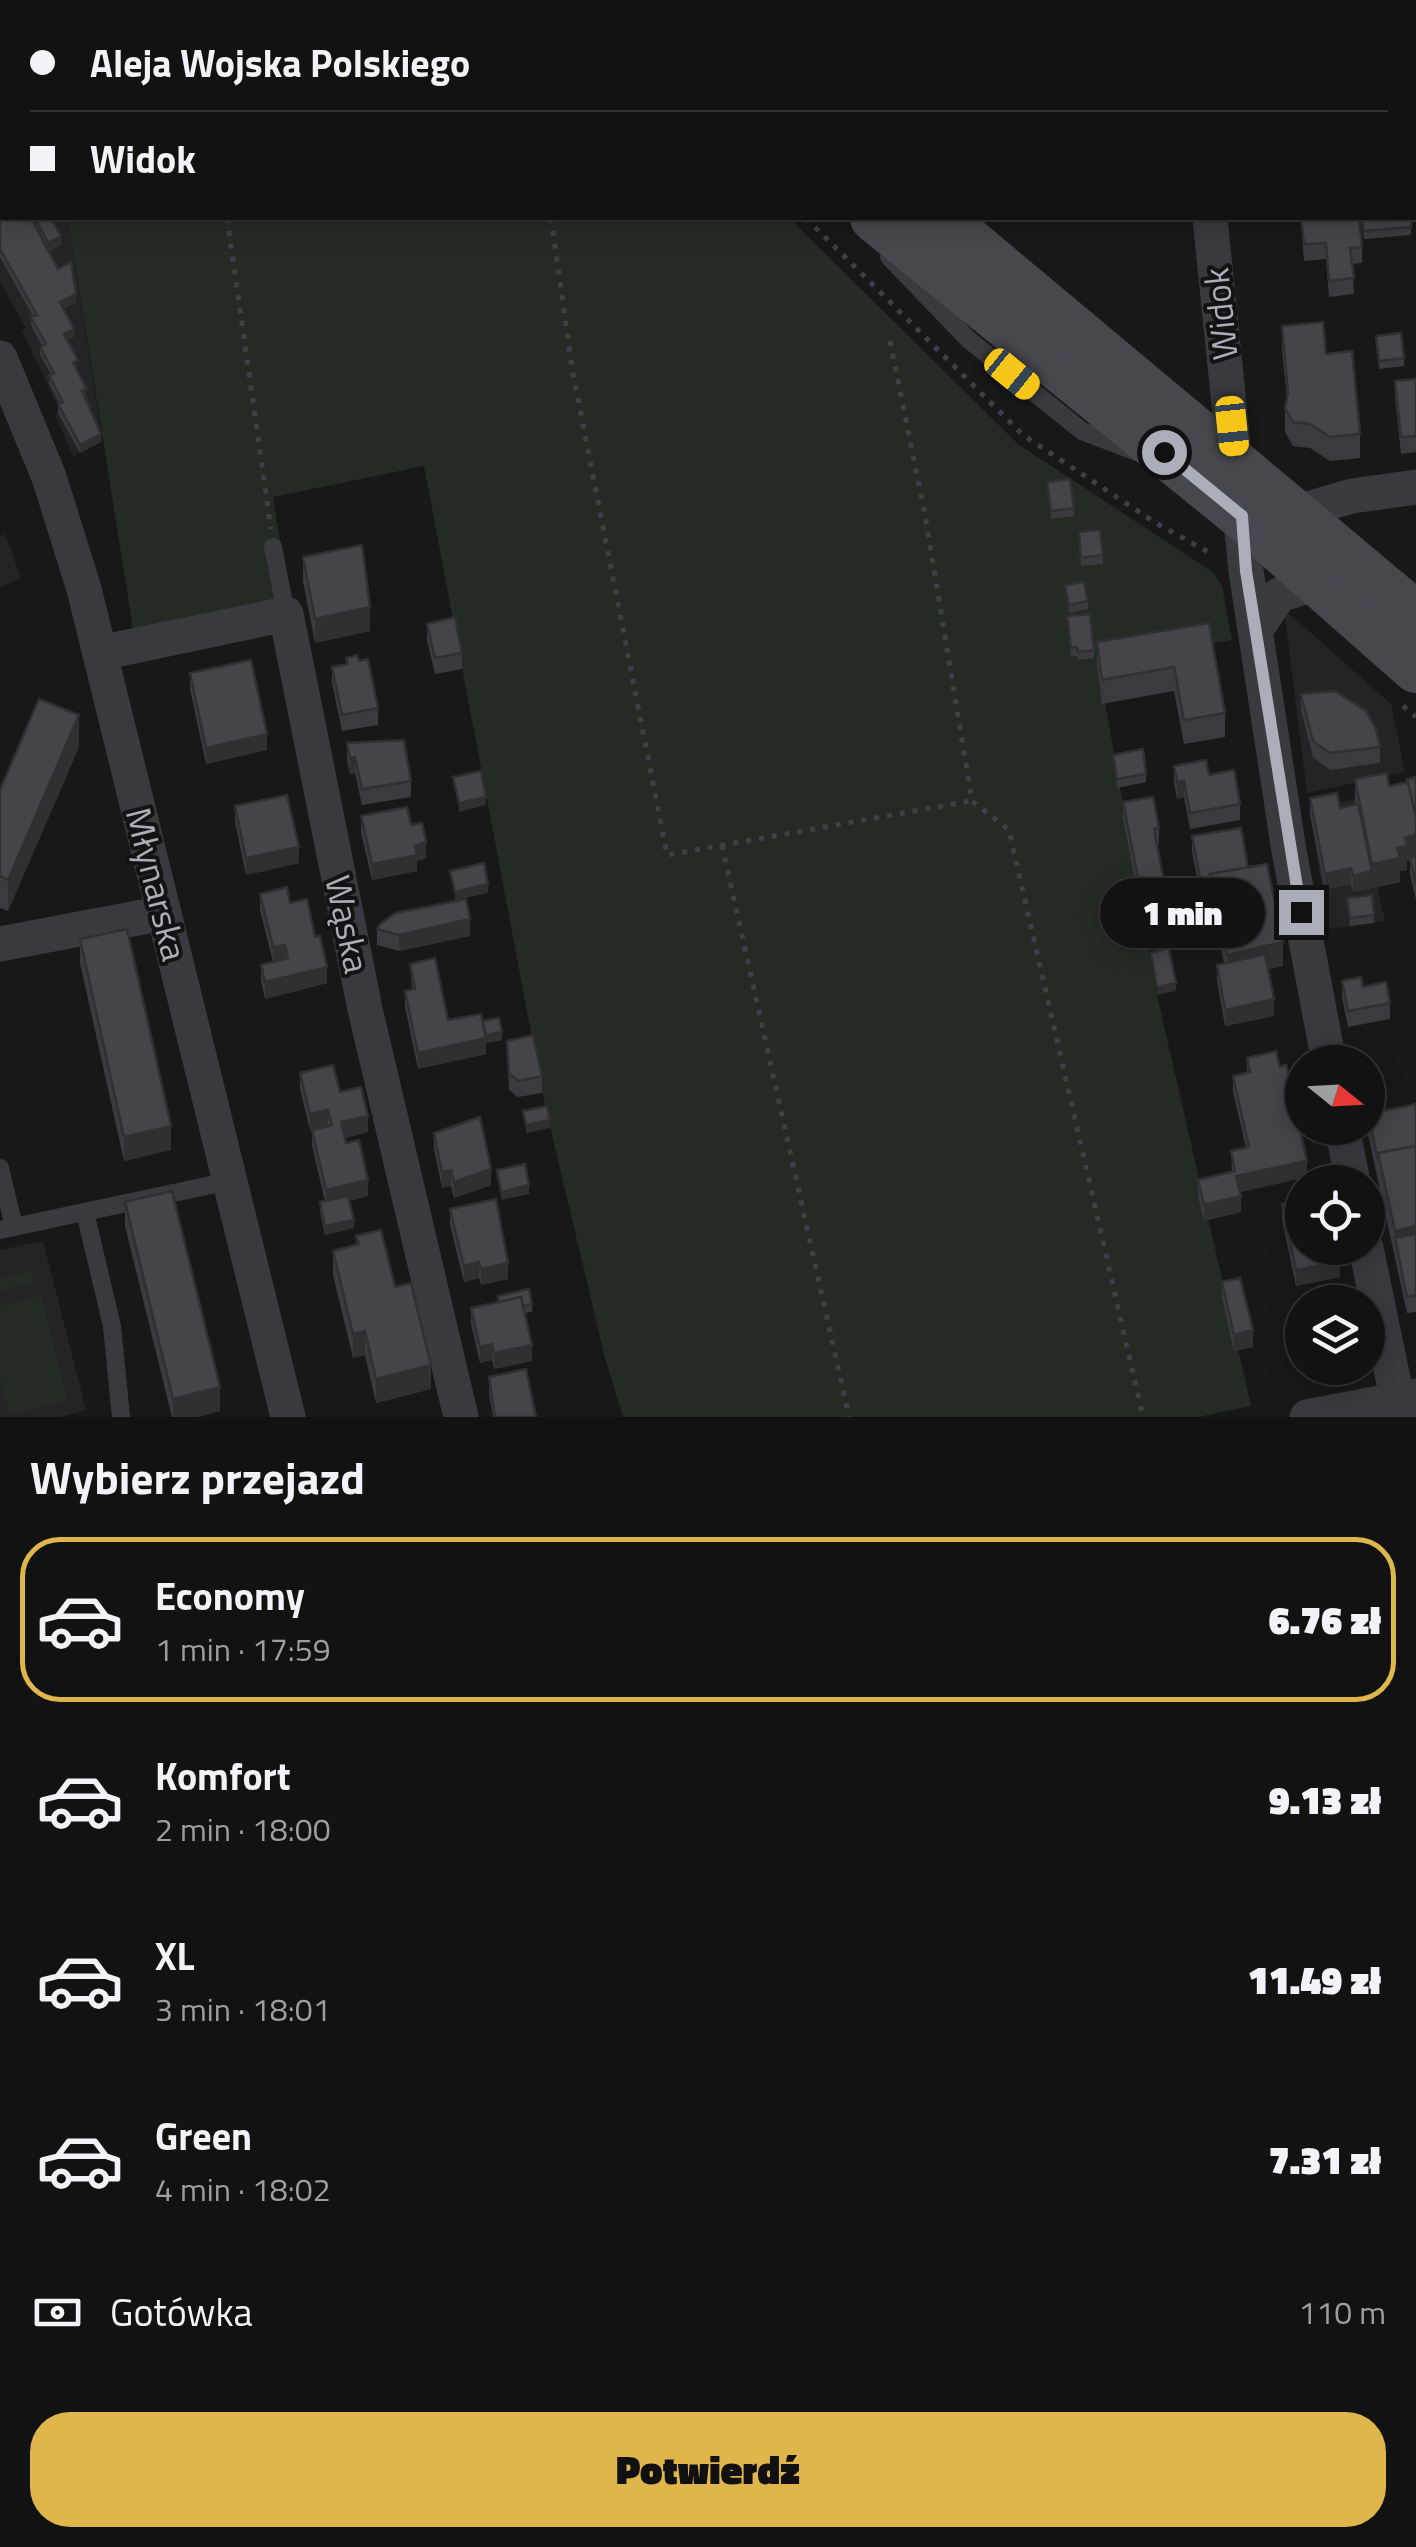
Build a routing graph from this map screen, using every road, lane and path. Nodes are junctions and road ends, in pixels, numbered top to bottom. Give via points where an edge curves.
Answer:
1 (227, 220) edge
2 (551, 220) edge
3 (808, 220) edge
4 (853, 220) edge
5 (876, 220) edge
6 (944, 220) edge
7 (1210, 220) edge
8 (890, 341) dead end
9 (0, 358) edge
10 (1236, 460) junction
11 (1187, 470) junction
12 (1416, 487) edge
13 (1297, 512) junction
14 (1242, 516) junction
15 (273, 546) joint
16 (1218, 558) dead end
17 (1320, 582) junction
18 (286, 614) junction
19 (1416, 615) edge
20 (1257, 628) junction
21 (100, 653) junction
22 (1416, 669) edge
23 (972, 801) junction
24 (722, 846) junction
25 (164, 913) junction
26 (0, 944) edge
27 (1326, 1045) edge
28 (0, 1168) edge
29 (230, 1181) junction
30 (85, 1212) junction
31 (7, 1229) edge
32 (1370, 1265) edge
33 (1405, 1404) edge
34 (122, 1417) edge
35 (288, 1417) edge
36 (461, 1417) edge
37 (849, 1417) edge
38 (1143, 1417) edge
39 (1307, 1417) edge

1 - 15 path
2 - 24 path via 572,368 667,855
3 - 16 path via 1023,435
4 - 11 lane via 969,340 1082,432
5 - 11 main road
6 - 10 main road
7 - 10 street, Widok
8 - 23 path
9 - 21 street, Młynarska via 49,477
10 - 13 main road
10 - 14 street, Widok
11 - 14 main road
12 - 13 street
13 - 19 main road
14 - 17 main road
14 - 20 street, Widok
15 - 18 lane
17 - 20 street via 1280,595
17 - 22 main road
18 - 21 street
18 - 36 street, Wąska via 358,977
20 - 27 street, Widok
21 - 25 street, Młynarska
23 - 24 path
23 - 38 path via 1009,830
24 - 37 path
25 - 26 street
25 - 29 street, Młynarska
28 - 31 lane
29 - 30 lane
29 - 35 street, Młynarska
30 - 31 lane
30 - 34 lane via 112,1326
32 - 33 street
33 - 39 street

